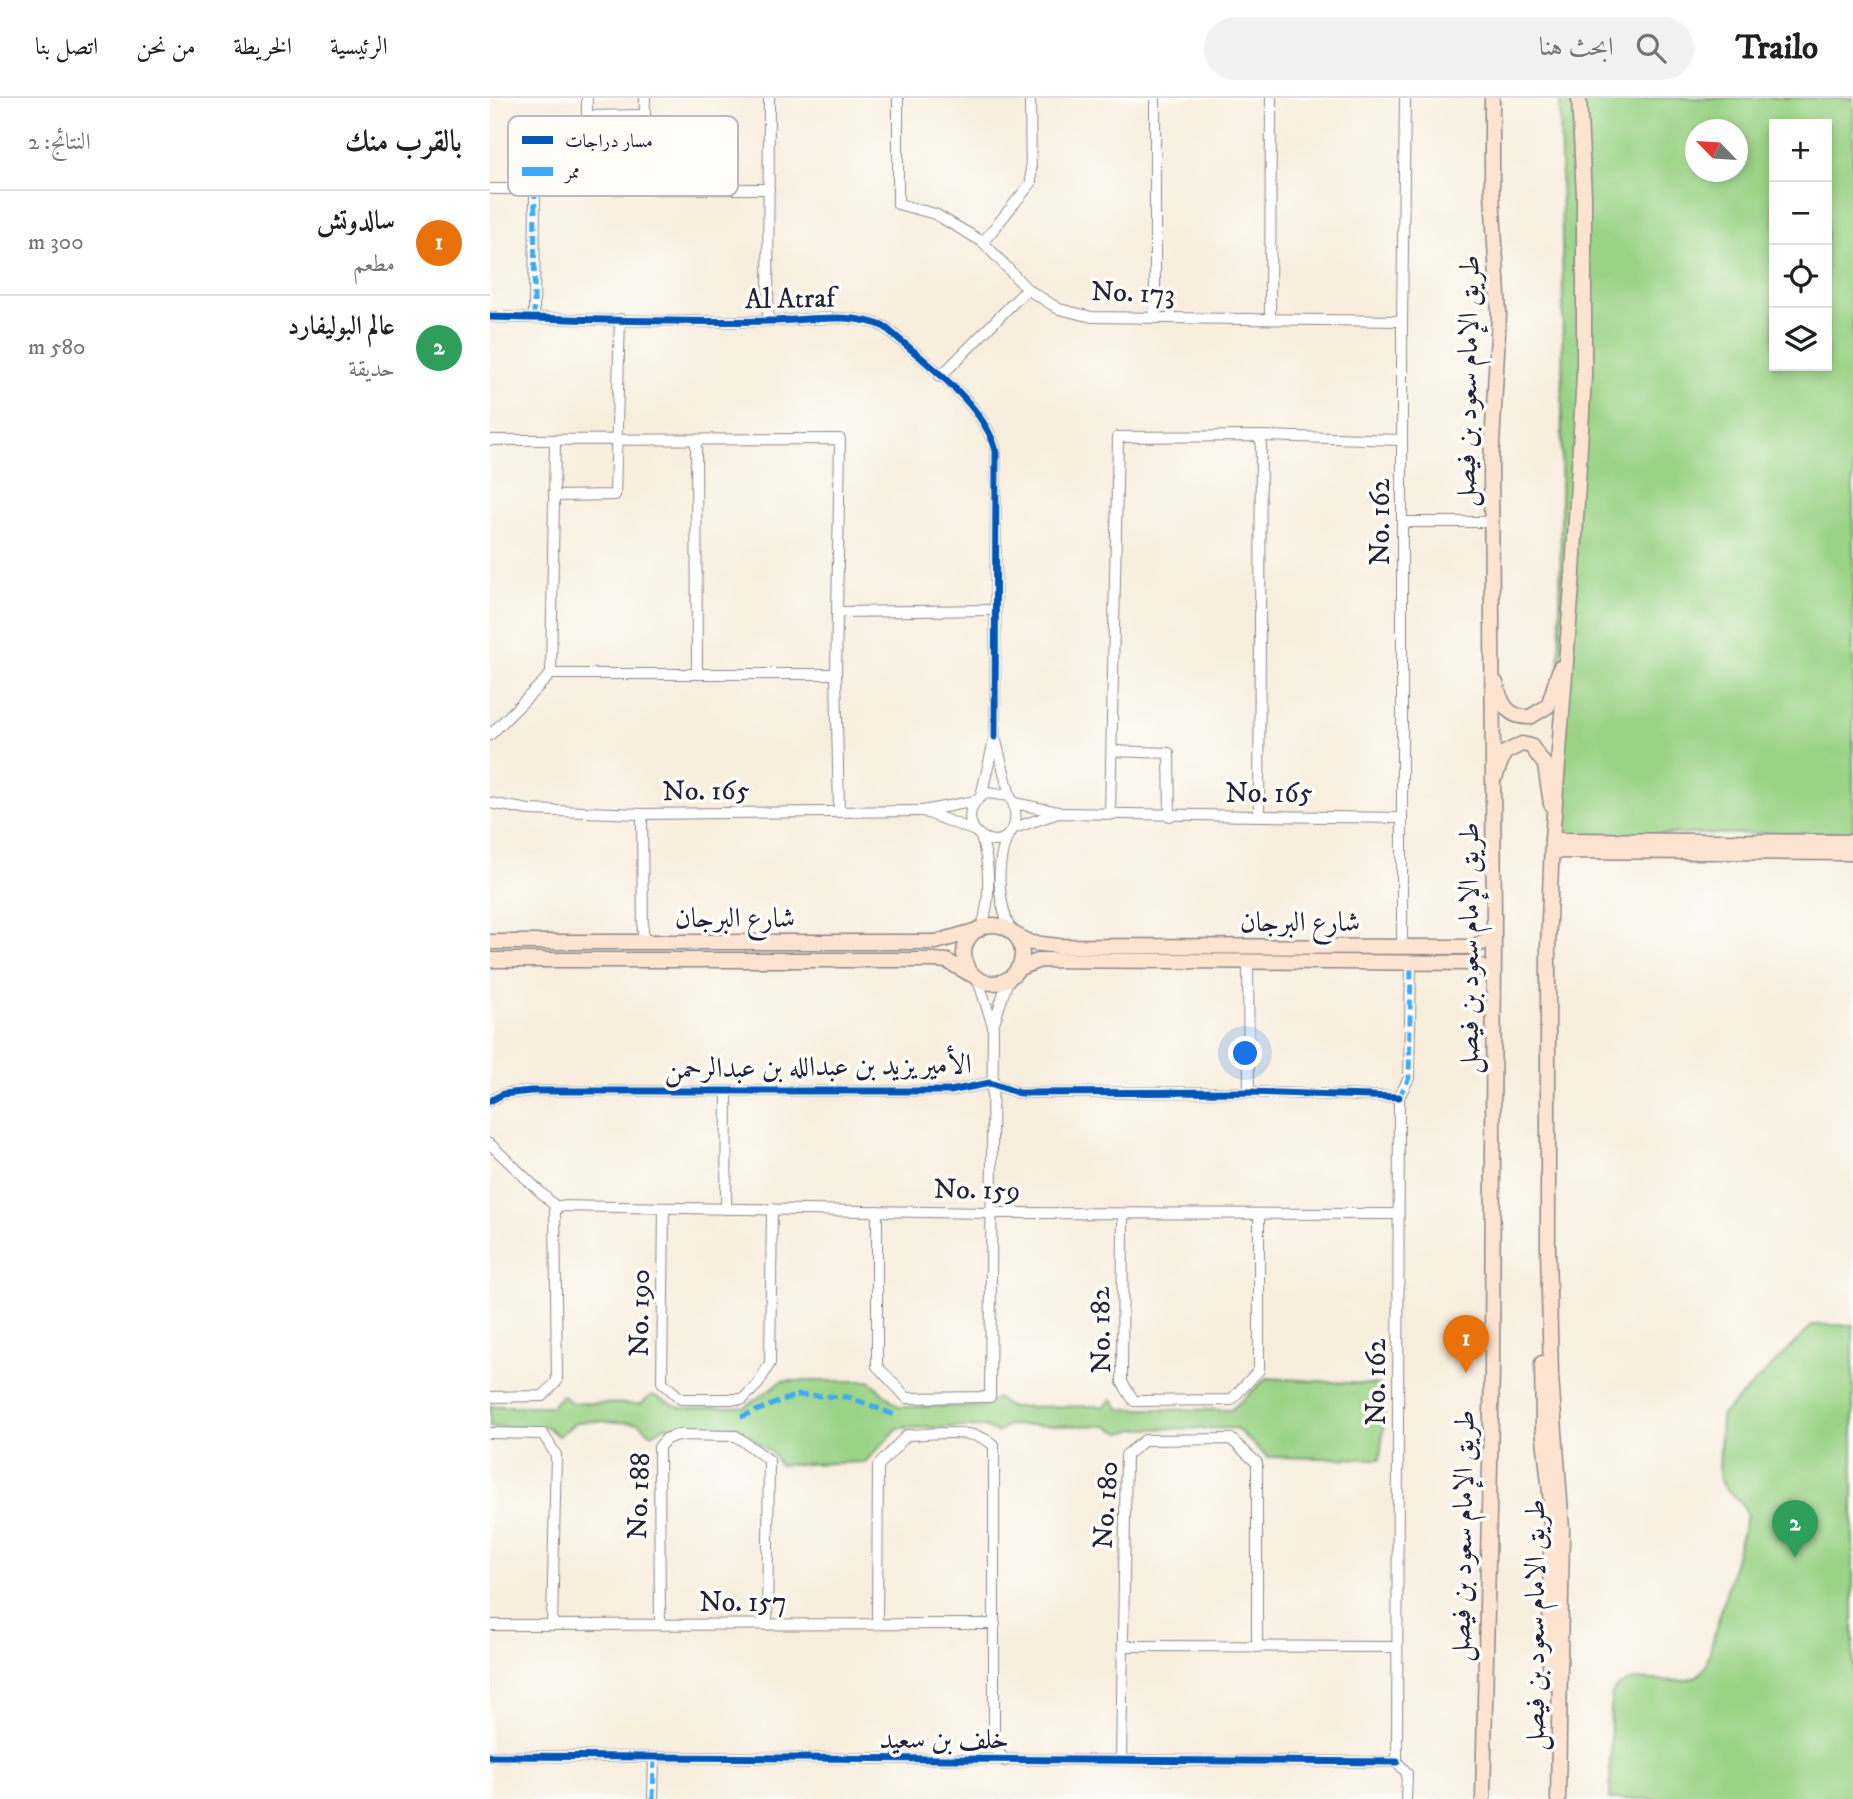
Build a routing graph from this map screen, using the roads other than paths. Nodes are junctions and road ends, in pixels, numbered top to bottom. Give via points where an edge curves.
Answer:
1 (587, 98) edge
2 (645, 98) edge
3 (769, 98) edge
4 (898, 98) edge
5 (1030, 98) edge
6 (1155, 98) edge
7 (1271, 98) edge
8 (1405, 98) edge
9 (1492, 98) edge
10 (1579, 98) edge
11 (645, 115) joint
12 (738, 189) edge
13 (769, 189) junction
14 (490, 190) edge
15 (508, 190) edge
16 (535, 196) edge
17 (982, 242) junction
18 (1027, 289) junction
19 (490, 317) edge
20 (1155, 317) junction
21 (534, 318) junction
22 (1270, 318) junction
23 (620, 319) junction
24 (768, 321) junction
25 (1402, 321) junction
26 (940, 377) junction
27 (1261, 436) junction
28 (490, 440) edge
29 (615, 440) junction
30 (1402, 440) junction
31 (555, 441) junction
32 (696, 442) junction
33 (554, 496) junction
34 (1404, 522) junction
35 (1490, 522) junction
36 (993, 610) junction
37 (839, 612) junction
38 (1490, 633) junction
39 (1569, 639) junction
40 (696, 673) junction
41 (551, 674) junction
42 (836, 674) junction
43 (490, 735) edge
44 (995, 737) junction
45 (1112, 751) junction
46 (1493, 787) junction
47 (978, 798) junction
48 (1012, 800) junction
49 (490, 803) edge
50 (923, 811) junction
51 (839, 812) junction
52 (1058, 813) junction
53 (642, 814) junction
54 (1110, 815) junction
55 (1259, 815) junction
56 (1170, 816) junction
57 (1555, 816) junction
58 (1401, 818) junction
59 (1011, 832) junction
60 (978, 834) junction
61 (1853, 842) edge
62 (1552, 846) junction
63 (1853, 853) edge
64 (980, 929) junction
65 (1494, 929) junction
66 (1013, 932) junction
67 (490, 942) edge
68 (643, 942) junction
69 (1402, 946) junction
70 (490, 960) edge
71 (1248, 963) junction
72 (1411, 965) junction
73 (1012, 974) junction
74 (974, 977) junction
75 (1493, 978) junction
76 (993, 1026) junction
77 (990, 1083) junction
78 (727, 1092) junction
79 (1249, 1092) junction
80 (1399, 1097) junction
81 (490, 1101) edge
82 (490, 1144) edge
83 (555, 1206) junction
84 (664, 1208) junction
85 (726, 1209) junction
86 (772, 1209) junction
87 (877, 1211) junction
88 (990, 1213) junction
89 (1123, 1213) junction
90 (1397, 1214) junction
91 (1259, 1215) junction
92 (1549, 1290) junction
93 (490, 1397) edge
94 (490, 1433) edge
95 (660, 1623) junction
96 (552, 1624) junction
97 (877, 1624) junction
98 (995, 1624) junction
99 (490, 1625) edge
100 (766, 1625) junction
101 (1124, 1646) junction
102 (1257, 1647) junction
103 (1396, 1647) junction
104 (490, 1756) edge
105 (654, 1758) junction
106 (1005, 1760) junction
107 (1121, 1760) junction
108 (1397, 1762) junction
109 (653, 1799) edge
110 (1406, 1799) edge
111 (1483, 1799) edge
112 (1550, 1799) edge
113 (1559, 1799) edge

1 - 11 street via 587,116
2 - 11 street
3 - 13 street
4 - 17 street, No. 173 via 898,204 935,214
5 - 17 street via 1031,183
6 - 20 street
7 - 22 street
8 - 25 street, No. 162
9 - 35 main road, طريق الإمام سعود بن فيصل via 1499,314
10 - 39 main road via 1584,375
12 - 13 street
13 - 24 street
14 - 15 street
16 - 21 street
17 - 18 street, No. 173
18 - 20 street, No. 173 via 1059,309 1092,317
18 - 26 street
19 - 21 street, Al Atraf
20 - 22 street, No. 173
21 - 23 street, Al Atraf
22 - 25 street, No. 173
23 - 24 street, Al Atraf
23 - 29 street
24 - 26 street, Al Atraf via 872,321 885,327
25 - 30 street, No. 162
26 - 36 street, Al Atraf via 977,413 991,432 996,452
27 - 30 street
27 - 45 street via 1118,438
27 - 55 street
28 - 31 street
29 - 31 street
29 - 32 street
29 - 33 street via 615,495
30 - 34 street, No. 162
31 - 33 street
32 - 37 street via 840,439
32 - 40 street
33 - 41 street
34 - 35 street
34 - 58 street, No. 162
35 - 38 main road, طريق الإمام سعود بن فيصل
36 - 37 street
36 - 44 street, Al Atraf
37 - 42 street
38 - 39 main road via 1500,700 1521,718 1548,706
38 - 46 main road, طريق الإمام سعود بن فيصل
39 - 57 main road
40 - 41 street
40 - 42 street
41 - 43 street
42 - 51 street
44 - 47 street, Al Atraf
44 - 48 street, Al Atraf
45 - 54 street
45 - 56 street via 1169,753
46 - 57 main road via 1504,753 1522,744 1531,746 1545,765
46 - 65 main road, طريق الإمام سعود بن فيصل
47 - 48 street via 994,792
47 - 50 street
47 - 60 street via 969,817
48 - 52 street
48 - 59 street via 1017,818
49 - 53 street, No. 165 via 529,810
50 - 51 street, No. 165
50 - 60 street
51 - 53 street, No. 165
52 - 54 street, No. 165
52 - 59 street, No. 165
53 - 68 street
54 - 56 street, No. 165
55 - 56 street, No. 165
55 - 58 street, No. 165
57 - 62 main road
58 - 69 street, No. 162
59 - 60 street via 997,840
59 - 66 street via 1000,859 1000,883 1001,907
60 - 64 street via 988,857 987,907
61 - 62 main road
62 - 63 main road
62 - 92 main road
64 - 66 main road, شارع البرجان via 996,924
64 - 68 main road, شارع البرجان via 936,942
64 - 74 main road via 964,950
65 - 69 main road, شارع البرجان via 1487,941 1472,947
65 - 75 main road, طريق الإمام سعود بن فيصل
66 - 69 main road, شارع البرجان via 1032,943 1059,946
66 - 73 main road via 1022,951
67 - 68 main road, شارع البرجان
70 - 74 main road, شارع البرجان via 933,960 947,961
71 - 72 main road, شارع البرجان
71 - 73 main road, شارع البرجان via 1040,960
71 - 79 street
72 - 75 main road, شارع البرجان via 1480,965
72 - 80 street, No. 162 via 1409,1078
73 - 74 main road, شارع البرجان via 998,983
73 - 76 street
74 - 76 street
75 - 111 main road, طريق الإمام سعود بن فيصل via 1492,1354
76 - 77 street
77 - 78 street, الأمير يزيد بن عبدالله بن عبدالرحمن via 950,1091
77 - 79 street, الأمير يزيد بن عبدالله بن عبدالرحمن via 1019,1093
77 - 88 street
78 - 81 street, الأمير يزيد بن عبدالله بن عبدالرحمن via 531,1091 502,1094
78 - 85 street
79 - 80 street, الأمير يزيد بن عبدالله بن عبدالرحمن
80 - 90 street, No. 162
82 - 83 street
83 - 84 street, No. 159
83 - 93 street via 556,1381 543,1396
84 - 85 street, No. 159
84 - 86 street, No. 190 via 662,1382 681,1399 743,1399 770,1363
85 - 86 street, No. 159
86 - 87 street, No. 159
87 - 88 street, No. 159
87 - 88 street via 877,1366 907,1398 990,1397
88 - 89 street, No. 159
89 - 91 street, No. 159
89 - 91 street, No. 182 via 1122,1382 1134,1402 1231,1400 1259,1370
90 - 91 street, No. 159
90 - 103 street, No. 162
92 - 112 main road via 1542,1380 1551,1502
92 - 113 main road, طريق الامام سعود بن فيصل via 1563,1557
94 - 96 street via 543,1434 556,1455
95 - 96 street, No. 157
95 - 100 street, No. 157
95 - 100 street, No. 188 via 659,1447 677,1435 736,1436 769,1460
96 - 99 street, No. 157
97 - 98 street, No. 157
97 - 98 street via 878,1466 907,1435 971,1435 994,1446
97 - 100 street, No. 157
98 - 106 street via 994,1745
101 - 102 street
101 - 102 street, No. 180 via 1126,1455 1145,1440 1231,1439 1257,1463
101 - 107 street, No. 180
102 - 103 street
103 - 108 street, No. 162
104 - 105 street, خلف بن سعيد
105 - 106 street, خلف بن سعيد
105 - 109 street
106 - 107 street, خلف بن سعيد
107 - 108 street, خلف بن سعيد
108 - 110 street, No. 162 via 1406,1773

